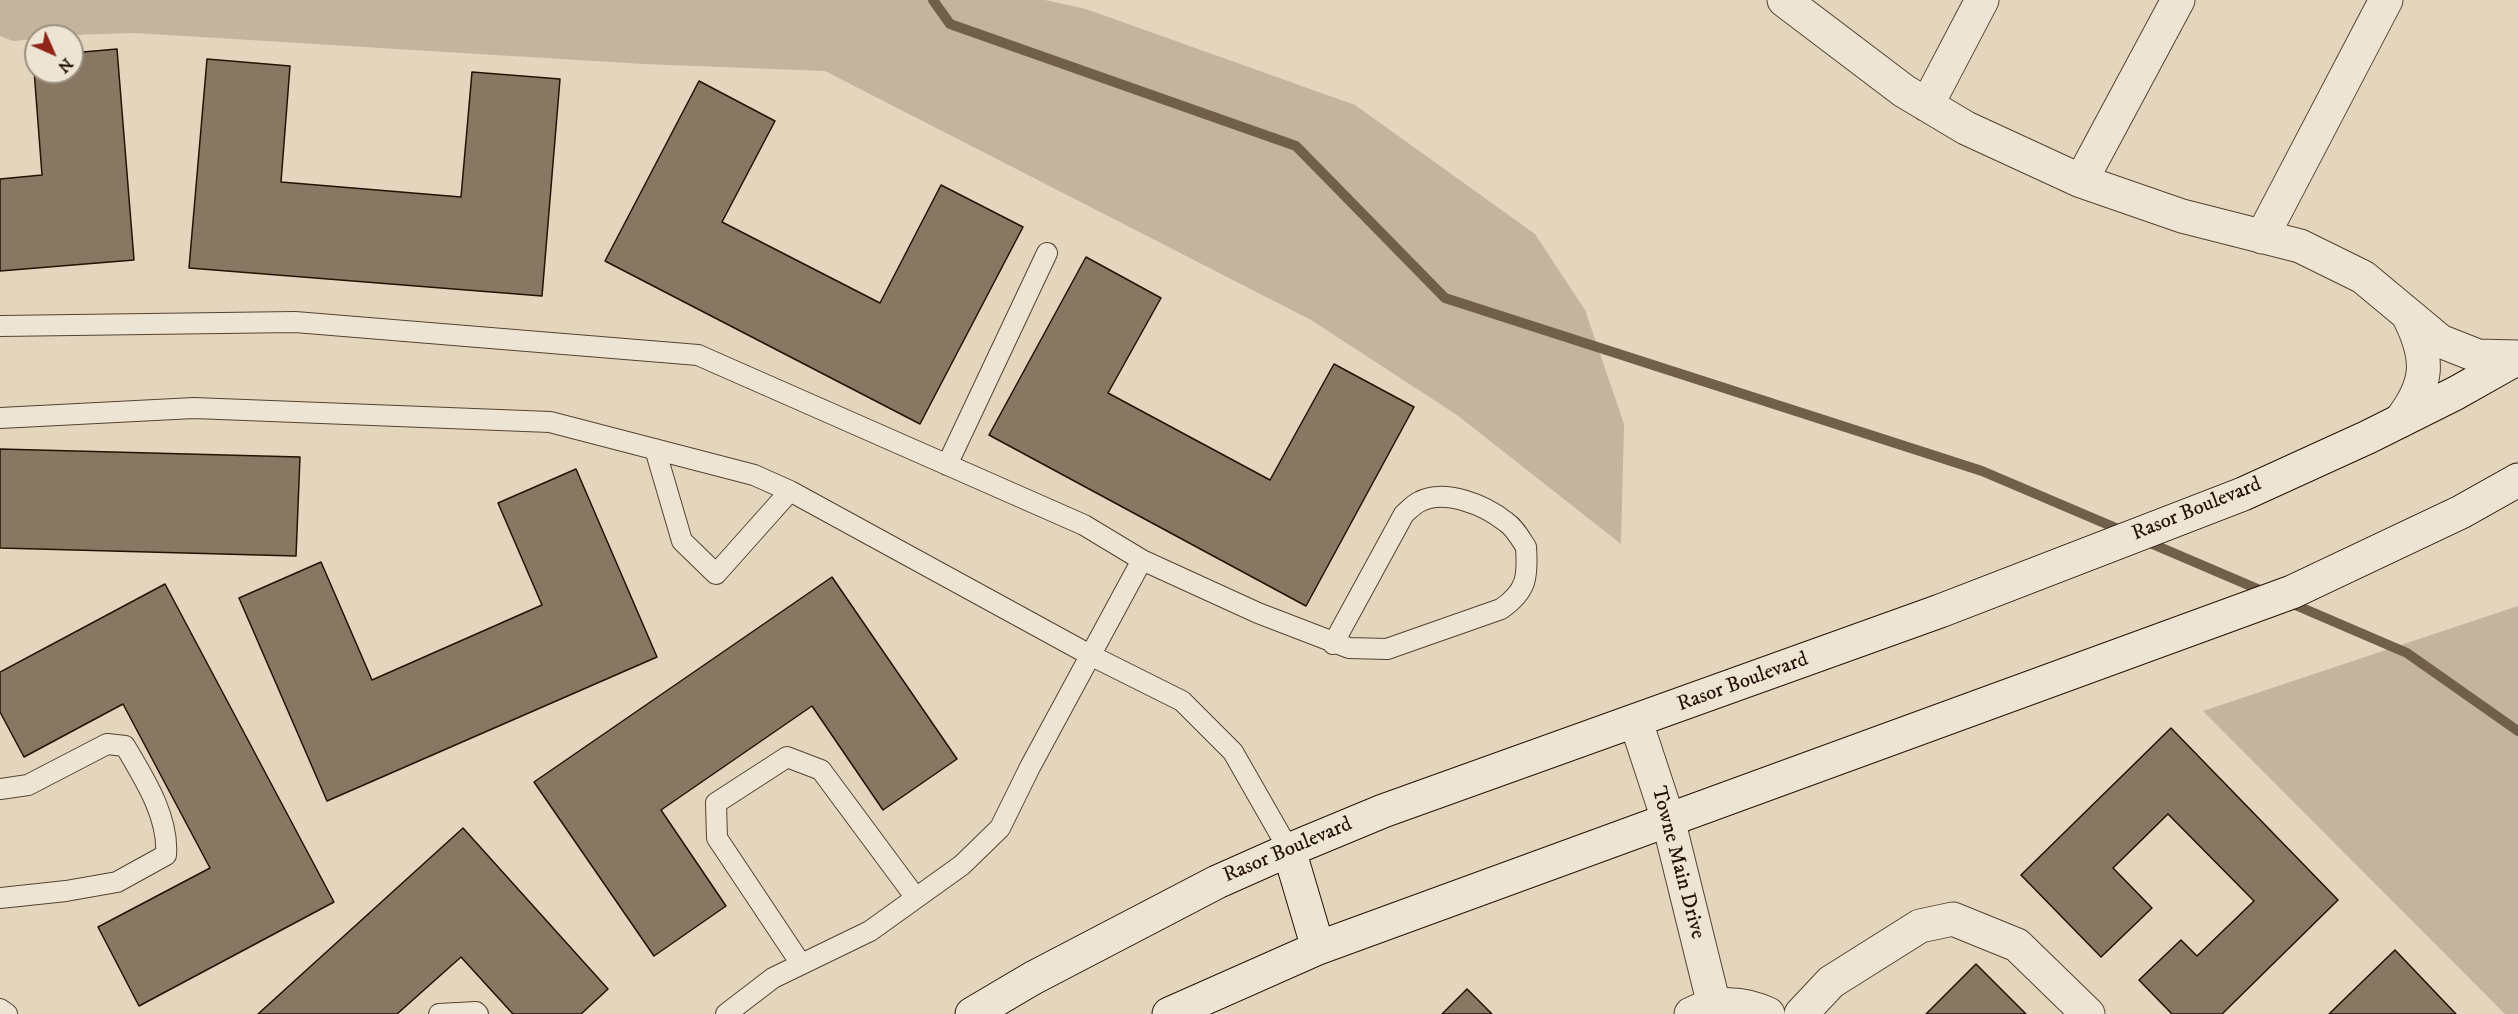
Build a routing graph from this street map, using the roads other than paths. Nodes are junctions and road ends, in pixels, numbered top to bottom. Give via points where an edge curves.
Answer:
1 (1784, 0) edge
2 (1982, 0) edge
3 (2178, 0) edge
4 (2386, 0) edge
5 (1927, 105) junction
6 (2082, 181) junction
7 (2262, 237) junction
8 (1047, 253) dead end
9 (2408, 316) junction
10 (0, 326) edge
11 (2518, 358) edge
12 (0, 418) edge
13 (2400, 421) junction
14 (655, 450) junction
15 (947, 465) junction
16 (2518, 480) edge
17 (790, 491) junction
18 (1142, 560) junction
19 (1333, 644) junction
20 (1090, 655) junction
21 (1636, 722) junction
22 (0, 789) edge
23 (1668, 819) junction
24 (1289, 850) junction
25 (0, 898) edge
26 (915, 898) junction
27 (1318, 948) junction
28 (801, 964) junction
29 (0, 1009) edge
30 (1702, 1009) edge
31 (7, 1014) edge
32 (439, 1014) edge
33 (478, 1014) edge
34 (726, 1014) edge
35 (972, 1014) edge
36 (1169, 1014) edge
37 (1768, 1014) edge
38 (1801, 1014) edge
39 (2088, 1014) edge

1 - 5 main road
2 - 5 main road
3 - 6 main road
4 - 7 main road
5 - 6 main road via 1966,128
6 - 7 main road via 2182,216
7 - 9 main road via 2300,246 2363,277
8 - 15 lane
9 - 11 main road via 2440,342 2478,356
9 - 13 main road via 2425,358 2423,381
10 - 15 lane via 295,322 698,355
11 - 13 main road, Rasor Boulevard
12 - 14 lane via 194,408 550,422
13 - 21 main road, Rasor Boulevard via 2242,494 1940,611
14 - 17 lane via 754,476
14 - 17 lane via 682,541 716,574
15 - 18 lane via 1084,525
16 - 23 main road via 2461,512 2292,592
17 - 20 lane
18 - 19 lane
18 - 20 lane
19 - 19 lane via 1364,650 1387,649 1501,609 1516,598 1525,583 1526,547 1505,521 1465,501 1438,497 1420,502 1404,514
20 - 24 lane via 1182,701 1233,752
20 - 26 lane via 1000,828 962,865
21 - 23 main road, Towne Main Drive
21 - 24 main road, Rasor Boulevard via 1383,811
22 - 25 lane via 28,785 107,744 125,746 148,784 167,839 166,855 117,882
23 - 27 main road
23 - 30 main road, Towne Main Drive
24 - 27 main road
24 - 35 main road, Rasor Boulevard via 1217,882
26 - 28 lane via 870,931
26 - 28 lane via 821,770 787,757 716,802 717,838
27 - 36 main road
28 - 34 lane via 773,978
29 - 31 lane
30 - 37 main road via 1751,1006
32 - 33 lane
38 - 39 main road via 1831,982 1920,926 1953,919 2017,945

